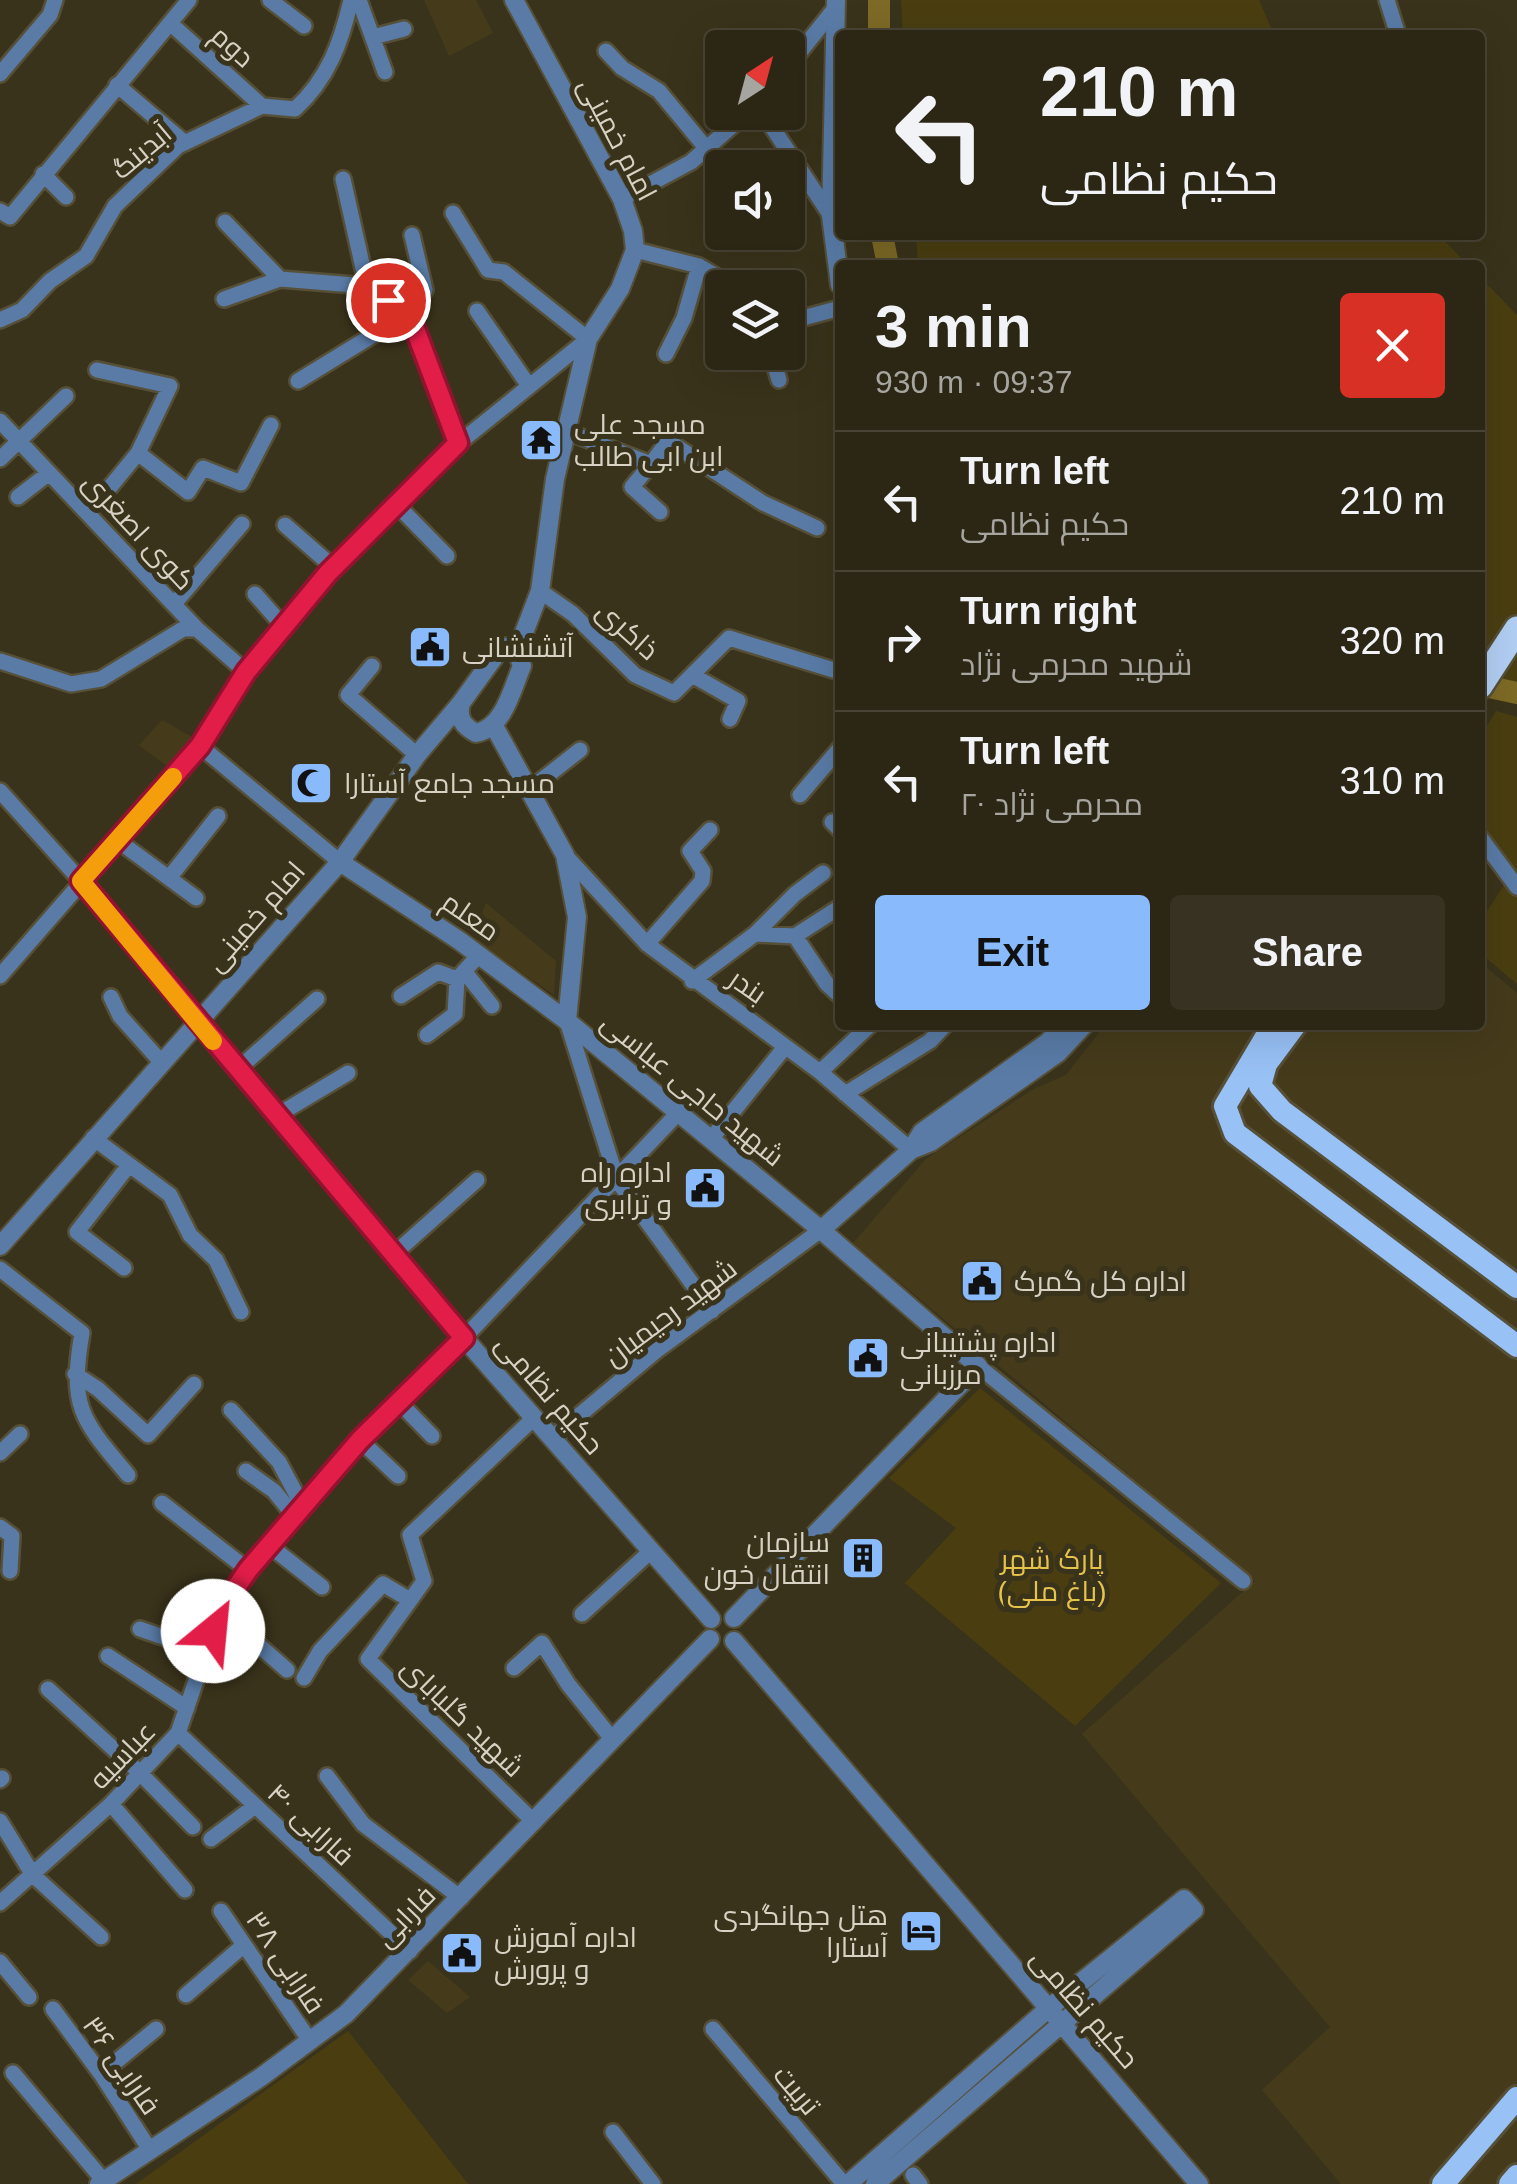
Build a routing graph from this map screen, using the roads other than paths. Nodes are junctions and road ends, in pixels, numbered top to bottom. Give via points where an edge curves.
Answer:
1 (55, 0) edge
2 (188, 0) edge
3 (270, 0) edge
4 (351, 0) edge
5 (359, 0) edge
6 (514, 0) edge
7 (1388, 0) edge
8 (836, 4) edge
9 (170, 24) junction
10 (304, 26) dead end
11 (404, 28) dead end
12 (835, 30) edge
13 (1397, 30) edge
14 (373, 38) junction
15 (805, 45) edge
16 (835, 46) edge
17 (606, 50) dead end
18 (385, 72) dead end
19 (0, 74) edge
20 (117, 85) junction
21 (262, 106) junction
22 (727, 130) edge
23 (774, 130) edge
24 (185, 143) junction
25 (706, 148) junction
26 (43, 174) junction
27 (343, 179) dead end
28 (66, 197) dead end
29 (622, 199) junction
30 (0, 211) edge
31 (454, 213) dead end
32 (831, 216) junction
33 (225, 222) dead end
34 (412, 235) dead end
35 (634, 250) junction
36 (837, 260) edge
37 (699, 266) junction
38 (706, 270) edge
39 (280, 280) junction
40 (367, 286) junction
41 (224, 299) dead end
42 (835, 309) edge
43 (477, 311) dead end
44 (409, 313) junction
45 (805, 317) edge
46 (0, 320) edge
47 (588, 339) junction
48 (666, 354) dead end
49 (97, 370) dead end
50 (776, 370) edge
51 (779, 380) dead end
52 (298, 382) dead end
53 (529, 386) junction
54 (66, 396) dead end
55 (0, 421) edge
56 (272, 425) dead end
57 (568, 432) junction
58 (19, 441) junction
59 (458, 443) junction
60 (138, 454) junction
61 (0, 459) edge
62 (650, 464) junction
63 (49, 473) junction
64 (18, 498) dead end
65 (396, 504) junction
66 (660, 512) dead end
67 (88, 514) junction
68 (242, 524) dead end
69 (285, 525) dead end
70 (817, 528) dead end
71 (448, 556) dead end
72 (333, 568) junction
73 (540, 592) junction
74 (255, 594) dead end
75 (174, 604) junction
76 (284, 626) junction
77 (1517, 628) edge
78 (198, 630) junction
79 (518, 651) junction
80 (0, 660) edge
81 (372, 666) dead end
82 (835, 670) edge
83 (246, 672) junction
84 (692, 675) junction
85 (1485, 678) edge
86 (461, 703) junction
87 (730, 719) dead end
88 (494, 726) junction
89 (200, 746) junction
90 (580, 750) dead end
91 (835, 754) edge
92 (416, 755) junction
93 (529, 790) junction
94 (0, 791) edge
95 (800, 795) dead end
96 (218, 816) dead end
97 (710, 830) dead end
98 (117, 840) junction
99 (1485, 844) edge
100 (565, 854) junction
101 (340, 862) junction
102 (823, 872) dead end
103 (170, 878) junction
104 (81, 881) junction
105 (1517, 886) edge
106 (196, 898) dead end
107 (835, 910) edge
108 (755, 934) junction
109 (795, 936) junction
110 (646, 944) junction
111 (479, 955) junction
112 (461, 975) junction
113 (0, 976) edge
114 (692, 980) junction
115 (835, 991) edge
116 (401, 996) dead end
117 (111, 998) dead end
118 (317, 999) dead end
119 (492, 1006) dead end
120 (567, 1021) junction
121 (198, 1024) junction
122 (865, 1030) edge
123 (940, 1030) edge
124 (1059, 1030) edge
125 (1079, 1030) edge
126 (1271, 1030) edge
127 (1291, 1030) edge
128 (427, 1035) dead end
129 (786, 1047) junction
130 (162, 1063) junction
131 (237, 1070) junction
132 (820, 1072) junction
133 (348, 1074) dead end
134 (846, 1094) junction
135 (679, 1112) junction
136 (276, 1116) junction
137 (93, 1138) junction
138 (712, 1139) junction
139 (911, 1150) junction
140 (129, 1165) junction
141 (477, 1180) dead end
142 (617, 1180) junction
143 (822, 1230) junction
144 (0, 1246) edge
145 (394, 1254) junction
146 (0, 1268) edge
147 (124, 1268) dead end
148 (1517, 1286) edge
149 (712, 1311) junction
150 (241, 1312) dead end
151 (464, 1338) junction
152 (1517, 1346) edge
153 (978, 1366) junction
154 (75, 1374) junction
155 (194, 1384) dead end
156 (399, 1402) junction
157 (231, 1410) dead end
158 (535, 1417) junction
159 (20, 1434) dead end
160 (432, 1436) dead end
161 (552, 1438) junction
162 (360, 1440) junction
163 (0, 1453) edge
164 (246, 1471) dead end
165 (128, 1475) dead end
166 (398, 1476) dead end
167 (162, 1503) dead end
168 (299, 1512) junction
169 (0, 1528) edge
170 (270, 1546) junction
171 (651, 1551) junction
172 (248, 1570) junction
173 (10, 1571) dead end
174 (1243, 1581) dead end
175 (322, 1586) dead end
176 (410, 1600) junction
177 (220, 1611) junction
178 (582, 1614) dead end
179 (734, 1618) junction
180 (140, 1629) dead end
181 (711, 1629) junction
182 (734, 1641) junction
183 (206, 1652) junction
184 (108, 1656) dead end
185 (514, 1668) dead end
186 (287, 1670) dead end
187 (304, 1678) dead end
188 (48, 1689) dead end
189 (187, 1708) junction
190 (178, 1733) junction
191 (613, 1740) junction
192 (140, 1773) junction
193 (327, 1776) dead end
194 (111, 1804) junction
195 (255, 1806) junction
196 (0, 1821) edge
197 (534, 1822) junction
198 (193, 1828) dead end
199 (211, 1839) dead end
200 (34, 1875) junction
201 (185, 1890) dead end
202 (461, 1898) junction
203 (0, 1902) edge
204 (221, 1911) dead end
205 (100, 1936) dead end
206 (244, 1946) junction
207 (410, 1951) junction
208 (0, 1962) edge
209 (186, 1995) dead end
210 (29, 1997) dead end
211 (1049, 2008) junction
212 (52, 2009) dead end
213 (1062, 2024) junction
214 (156, 2028) dead end
215 (712, 2028) dead end
216 (310, 2041) junction
217 (14, 2073) dead end
218 (102, 2074) junction
219 (961, 2098) junction
220 (1517, 2098) edge
221 (613, 2132) dead end
222 (150, 2150) junction
223 (1517, 2176) edge
224 (102, 2182) edge
225 (652, 2184) edge
226 (846, 2184) edge
227 (875, 2184) edge
228 (1199, 2184) edge
229 (1443, 2184) edge
230 (1510, 2184) edge

1 - 19 street
2 - 9 street
3 - 10 street
4 - 21 street, آبدینگ via 318,88 294,109
5 - 14 street
6 - 29 street, امام خمینی
7 - 13 street
8 - 12 street
8 - 15 street
9 - 20 street
9 - 21 street, دوم
11 - 14 street
14 - 18 street
16 - 32 street
17 - 25 street via 660,91
20 - 24 street
20 - 26 street
21 - 24 street, آبدینگ
22 - 25 street
23 - 32 street
24 - 46 street, آبدینگ via 115,206 86,256 22,310
25 - 29 street
26 - 28 street
26 - 30 street via 10,216
27 - 40 street
29 - 35 street, امام خمینی
31 - 47 street via 488,270 504,272
32 - 36 street
33 - 39 street
34 - 44 street via 425,290
35 - 37 street
35 - 47 street via 620,289
37 - 38 street
37 - 48 street
39 - 40 street
39 - 41 street
40 - 44 street
42 - 45 street
43 - 53 street
44 - 52 street
44 - 59 street
47 - 53 street
47 - 57 street
49 - 60 street via 170,386
50 - 51 street
53 - 59 street
54 - 58 street
55 - 58 street, کوی اصغری
56 - 60 street via 241,484 203,468 188,492
57 - 62 street
57 - 73 street via 552,494
58 - 61 street
58 - 63 street, کوی اصغری
59 - 65 street
60 - 67 street
62 - 66 street via 632,487
62 - 70 street via 668,442 763,503
63 - 64 street
63 - 67 street, کوی اصغری
65 - 71 street
65 - 72 street
67 - 75 street, کوی اصغری
68 - 75 street
69 - 72 street
72 - 76 street
73 - 79 street
73 - 84 street, ذاکری via 573,614 635,676 674,694
74 - 76 street
75 - 78 street, کوی اصغری
76 - 83 street
77 - 85 highway
78 - 80 street via 183,630 101,679 70,684
78 - 83 street, کوی اصغری
79 - 86 street, امام خمینی via 498,652
79 - 88 street via 522,666
81 - 92 street via 348,695
82 - 84 street via 729,638
83 - 89 street
84 - 87 street via 738,701
86 - 88 street via 458,712 468,728 476,733
86 - 92 street, امام خمینی
88 - 93 street, شهید حاجی عباسی
89 - 98 street
89 - 101 street
90 - 93 street
91 - 95 street
92 - 101 street, امام خمینی
93 - 100 street, شهید حاجی عباسی
94 - 104 street, حکیم نظامی
96 - 103 street
97 - 110 street via 690,852 702,881
98 - 103 street
98 - 104 street
99 - 105 street
100 - 110 street, بندر
100 - 120 street, شهید حاجی عباسی via 577,918
101 - 111 street, معلم
101 - 121 street, امام خمینی
102 - 108 street
103 - 106 street
104 - 113 street
104 - 121 street, حکیم نظامی
107 - 109 street
108 - 109 street
108 - 114 street
109 - 115 street
110 - 114 street, بندر
111 - 112 street
111 - 120 street, معلم
112 - 116 street via 438,972
112 - 119 street
112 - 128 street via 456,1014
114 - 129 street, بندر
117 - 130 street
118 - 131 street
120 - 135 street, شهید حاجی عباسی
120 - 142 street
121 - 130 street, امام خمینی
121 - 131 street, حکیم نظامی
122 - 132 street
123 - 134 street
124 - 139 street via 922,1132
125 - 139 street via 1058,1053
126 - 152 main road via 1225,1106 1235,1133
127 - 148 main road via 1266,1064 1260,1086 1282,1110
129 - 132 street, بندر
129 - 138 street
130 - 137 street, امام خمینی
131 - 136 street, حکیم نظامی
132 - 134 street, بندر
133 - 136 street
134 - 139 street, بندر
135 - 138 street, شهید حاجی عباسی
135 - 142 street, عباسیه
136 - 145 street, حکیم نظامی
137 - 140 street
137 - 144 street, امام خمینی
138 - 143 street, شهید حاجی عباسی
139 - 143 street
140 - 147 street via 77,1232
140 - 150 street via 170,1195 190,1235 216,1260
141 - 145 street
142 - 149 street
142 - 151 street, عباسیه
143 - 149 street, شهید رحیمیان
143 - 153 street, شهید حاجی عباسی
145 - 151 street, حکیم نظامی
146 - 154 street via 82,1333
149 - 161 street, شهید رحیمیان
151 - 156 street, عباسیه
151 - 158 street, حکیم نظامی
153 - 174 street
153 - 179 street
154 - 155 street via 148,1435
154 - 165 street via 85,1423
156 - 160 street
156 - 162 street, عباسیه
157 - 168 street via 279,1462
158 - 161 street, حکیم نظامی
158 - 176 street, شهید گلبابای via 410,1535 424,1581
159 - 163 street
161 - 171 street, حکیم نظامی
162 - 166 street
162 - 168 street, عباسیه
164 - 168 street
167 - 172 street
168 - 170 street, عباسیه
169 - 173 street via 12,1536
170 - 172 street, عباسیه
170 - 175 street
171 - 178 street
171 - 181 street, حکیم نظامی
172 - 177 street, عباسیه
176 - 187 street via 383,1584 320,1651
176 - 197 street, شهید گلبابای via 368,1659
177 - 183 street, عباسیه
177 - 186 street
179 - 181 street via 724,1614
179 - 182 street
180 - 183 street
181 - 182 street via 719,1644
181 - 191 street, فارابی
182 - 211 street, حکیم نظامی
183 - 189 street, عباسیه
184 - 189 street
185 - 191 street via 542,1643
188 - 192 street
189 - 190 street, عباسیه
190 - 192 street, عباسیه
190 - 195 street, فارابی ۴۰
191 - 197 street, فارابی
192 - 194 street, عباسیه
192 - 198 street
193 - 202 street via 363,1824
194 - 200 street, عباسیه
194 - 201 street
195 - 199 street
195 - 207 street, فارابی ۴۰
196 - 200 street
197 - 202 street, فارابی
200 - 203 street, عباسیه
200 - 205 street
202 - 207 street, فارابی
204 - 206 street, فارابی ۳۸
206 - 209 street
206 - 216 street, فارابی ۳۸
207 - 216 street, فارابی
208 - 210 street
211 - 213 street, حکیم نظامی
211 - 213 street via 1189,1904
211 - 219 street
212 - 218 street, فارابی ۳۶
213 - 219 street
213 - 228 street, حکیم نظامی
214 - 218 street
215 - 226 street, تربیت
216 - 222 street, فارابی
217 - 224 street
218 - 222 street, فارابی ۳۶
219 - 226 street
219 - 227 street
220 - 229 main road
221 - 225 street
222 - 224 street, فارابی
223 - 230 main road

